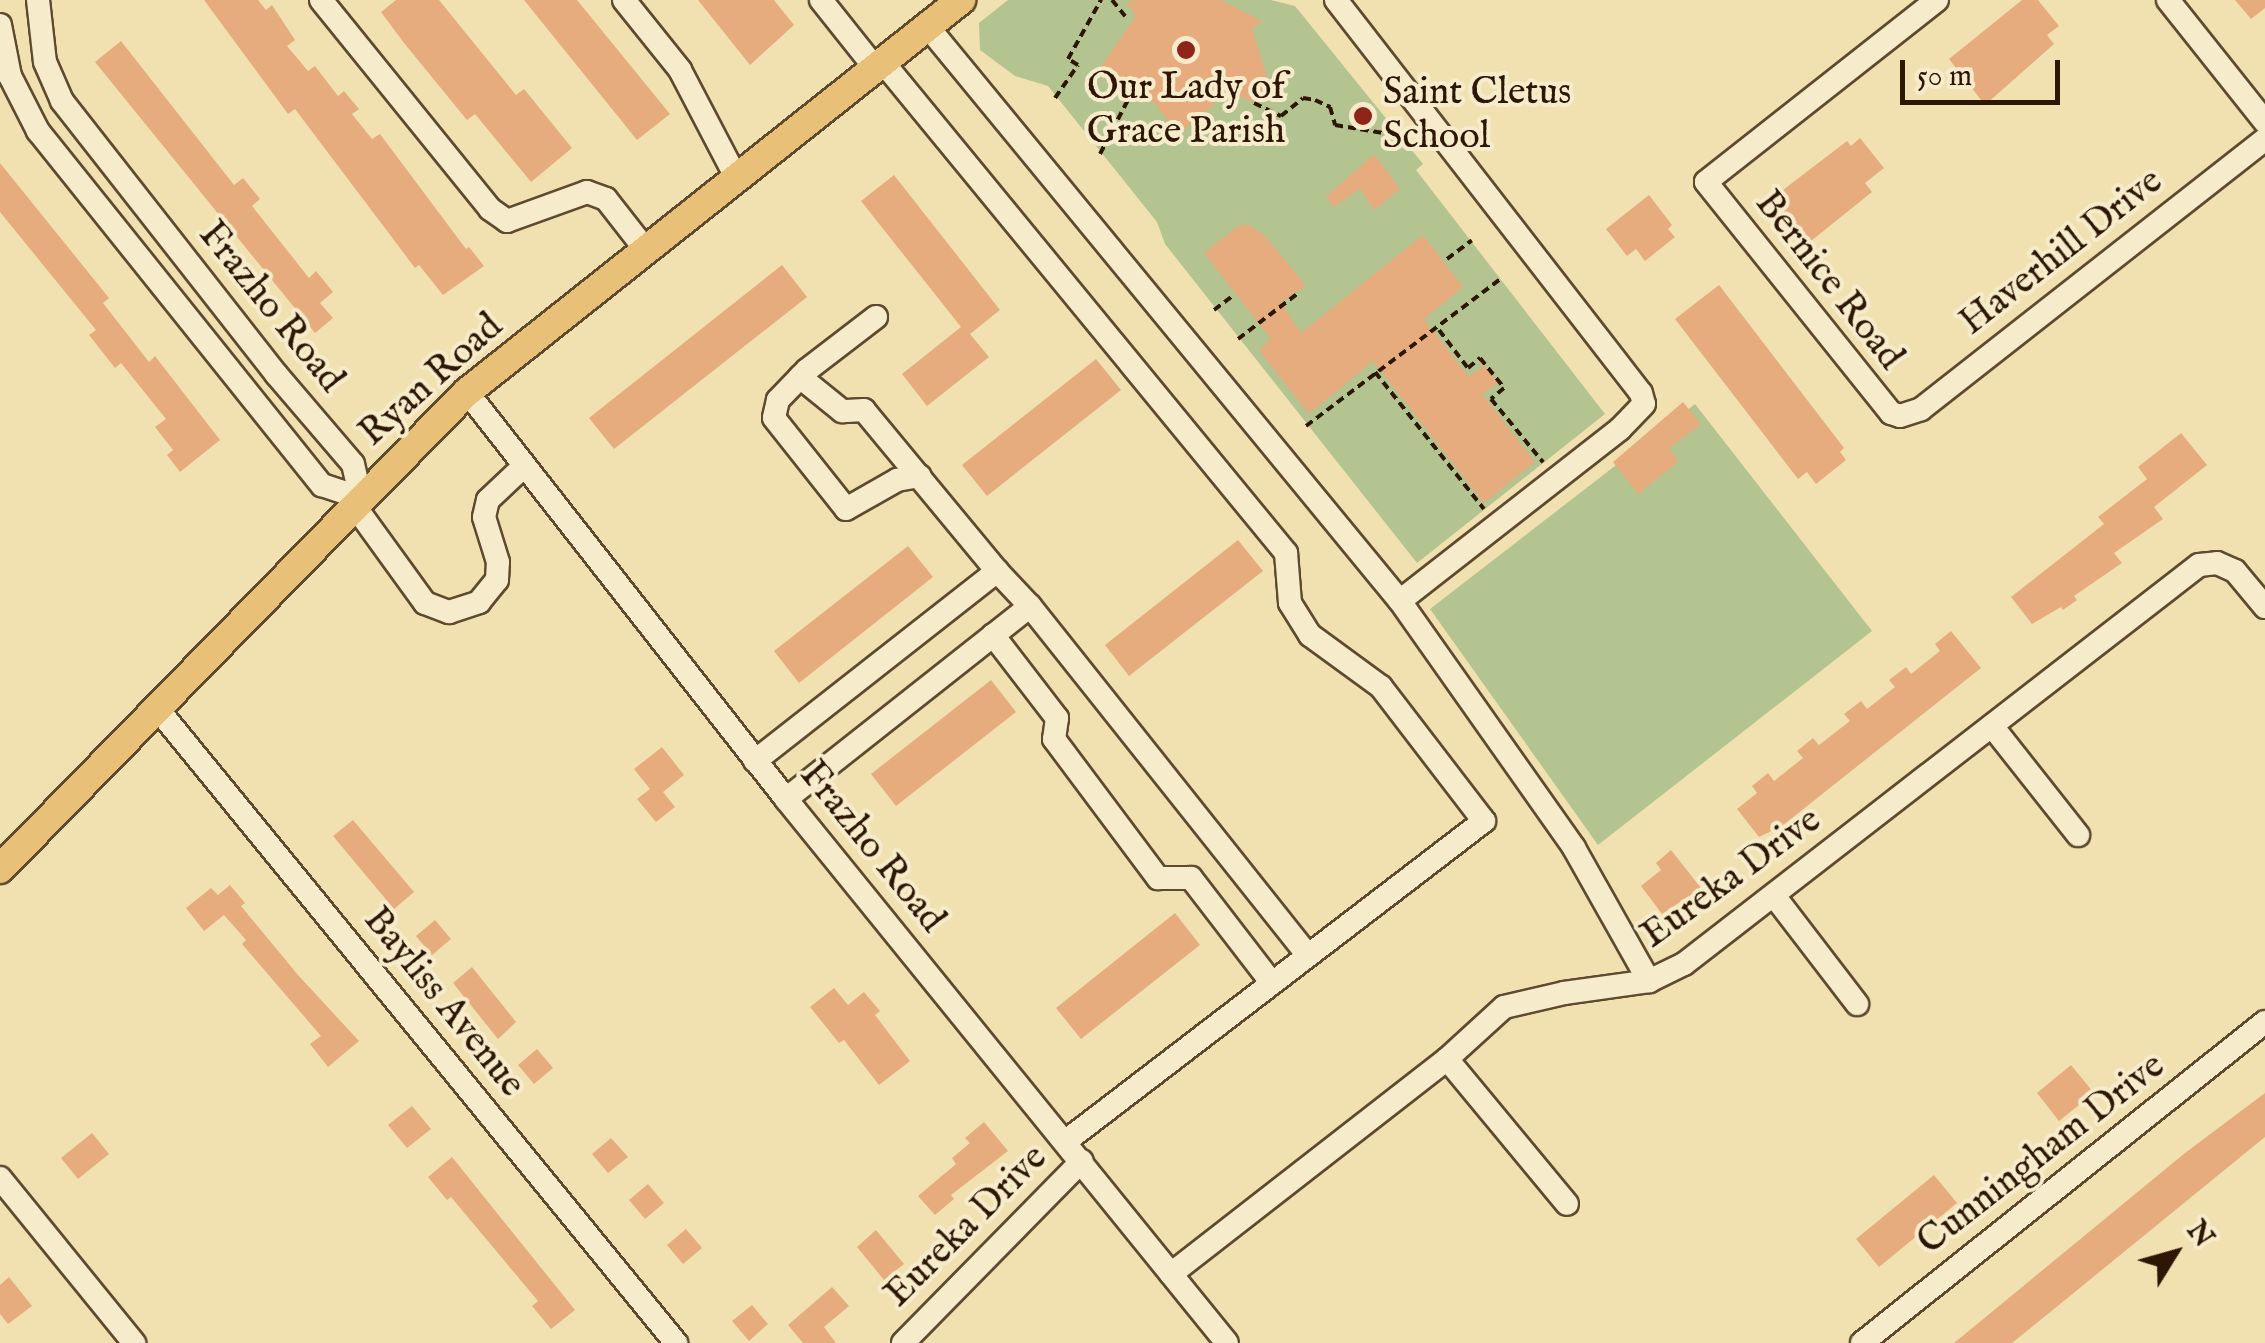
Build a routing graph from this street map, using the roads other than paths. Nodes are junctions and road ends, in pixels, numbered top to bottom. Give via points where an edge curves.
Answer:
1 (38, 0) edge
2 (322, 0) edge
3 (624, 0) edge
4 (821, 0) edge
5 (962, 0) edge
6 (1336, 0) edge
7 (1937, 0) edge
8 (2168, 0) edge
9 (0, 24) edge
10 (928, 26) junction
11 (879, 64) junction
12 (2265, 122) edge
13 (2265, 138) edge
14 (736, 177) junction
15 (645, 249) junction
16 (876, 317) dead end
17 (800, 376) junction
18 (467, 392) junction
19 (1900, 416) joint
20 (524, 466) junction
21 (920, 476) junction
22 (357, 502) junction
23 (996, 571) junction
24 (1400, 601) junction
25 (1030, 606) junction
26 (2265, 607) edge
27 (992, 636) junction
28 (156, 707) junction
29 (1992, 726) junction
30 (755, 760) junction
31 (786, 799) junction
32 (2078, 835) dead end
33 (0, 869) edge
34 (1775, 897) junction
35 (1308, 954) junction
36 (1649, 981) junction
37 (1272, 982) junction
38 (1857, 1004) dead end
39 (2265, 1022) edge
40 (1446, 1058) junction
41 (1066, 1140) junction
42 (1082, 1161) junction
43 (0, 1178) edge
44 (1567, 1204) dead end
45 (1171, 1274) junction
46 (134, 1343) edge
47 (676, 1343) edge
48 (902, 1343) edge
49 (1227, 1343) edge
50 (1862, 1343) edge

1 - 22 street, Frazho Road via 45,62 62,101 353,464
2 - 15 street via 490,209 507,221 587,192 606,200
3 - 14 street via 680,70
4 - 11 street
5 - 10 main road, Ryan Road
6 - 24 street via 1644,404
7 - 19 street, Bernice Road via 1706,182 1880,404
8 - 12 street
9 - 22 street, Frazho Road via 10,76 38,131 322,485
10 - 11 main road, Ryan Road
10 - 24 street
11 - 14 main road, Ryan Road
11 - 35 street via 1286,553 1290,604 1310,635 1381,687 1484,821
13 - 19 street, Haverhill Drive via 1921,408
14 - 15 main road, Ryan Road
15 - 18 main road, Ryan Road
16 - 17 street
17 - 21 street via 842,411 864,410
17 - 21 street via 778,400 774,418 846,509 897,480
18 - 20 street, Frazho Road
18 - 22 main road, Ryan Road
20 - 22 street via 488,500 484,518 497,580 479,602 450,612 426,604
20 - 30 street, Frazho Road
21 - 23 street
22 - 28 main road, Ryan Road
23 - 25 street
23 - 30 street
24 - 36 street via 1574,848
25 - 27 street
25 - 35 street
26 - 29 street, Eureka Drive via 2235,571 2217,562 2199,565
27 - 31 street
27 - 37 street via 1057,718 1054,739 1158,878 1192,878
28 - 33 main road, Ryan Road
28 - 47 street, Bayliss Avenue
29 - 32 street
29 - 34 street, Eureka Drive
30 - 31 street, Frazho Road
31 - 41 street, Frazho Road
34 - 36 street, Eureka Drive via 1684,964
34 - 38 street
35 - 37 street
36 - 40 street, Eureka Drive via 1504,1007
37 - 41 street
39 - 50 street, Cunningham Drive
40 - 44 street
40 - 45 street, Eureka Drive
41 - 42 street, Frazho Road
42 - 45 street, Frazho Road
42 - 48 street, Eureka Drive
43 - 46 street
45 - 49 street, Frazho Road

